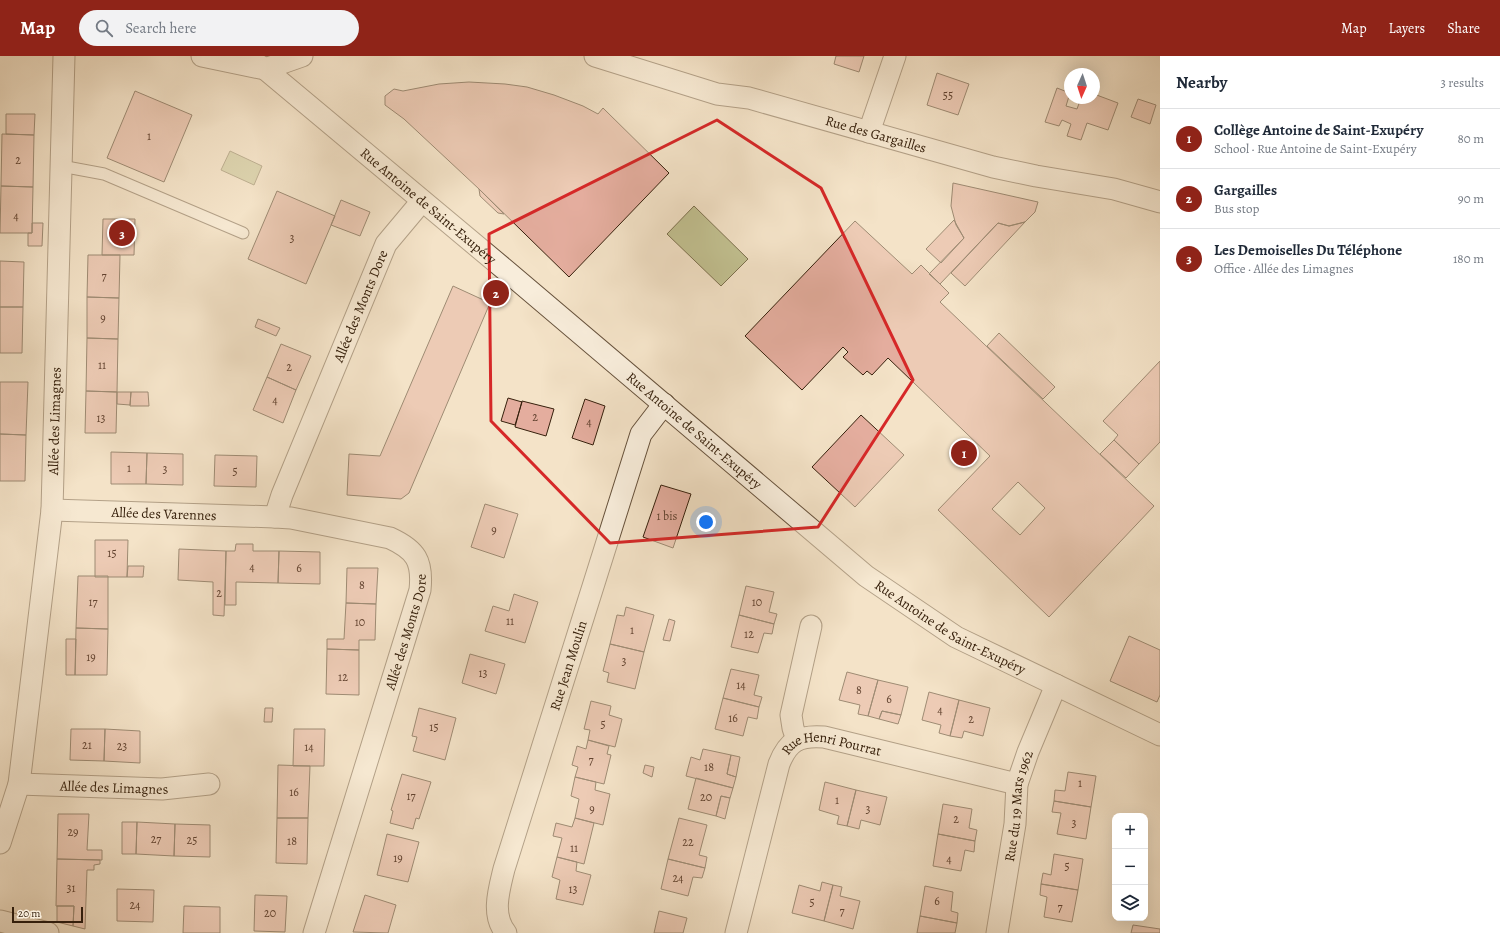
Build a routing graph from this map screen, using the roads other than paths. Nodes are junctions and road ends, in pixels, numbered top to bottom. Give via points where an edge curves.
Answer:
1 (64, 56) edge
2 (202, 56) edge
3 (245, 56) edge
4 (302, 56) edge
5 (595, 56) edge
6 (896, 56) edge
7 (265, 69) junction
8 (869, 132) junction
9 (61, 166) junction
10 (422, 201) junction
11 (1160, 202) edge
12 (243, 233) dead end
13 (664, 404) junction
14 (52, 510) junction
15 (275, 517) junction
16 (811, 626) dead end
17 (1056, 685) junction
18 (1160, 735) edge
19 (797, 740) junction
20 (19, 784) junction
21 (209, 784) dead end
22 (1017, 784) junction
23 (0, 843) edge
24 (0, 921) edge
25 (48, 933) edge
26 (314, 933) edge
27 (506, 933) edge
28 (736, 933) edge
29 (997, 933) edge

1 - 9 street, Allée des Limagnes
2 - 7 street
3 - 7 street, Rue Antoine de Saint-Exupéry
4 - 7 street
5 - 8 street, Rue des Gargailles via 717,94 748,98
6 - 8 street
7 - 10 street, Rue Antoine de Saint-Exupéry
8 - 11 street, Rue des Gargailles via 993,167 1114,189
9 - 12 lane via 104,174
9 - 14 street, Allée des Limagnes
10 - 13 street, Rue Antoine de Saint-Exupéry
10 - 15 street, Allée des Monts Dore via 386,244
13 - 17 street, Rue Antoine de Saint-Exupéry via 866,576 956,637
13 - 27 street, Rue Jean Moulin via 641,434 504,869 497,897 499,925
14 - 15 street, Allée des Varennes
14 - 20 street, Allée des Limagnes
15 - 26 street, Allée des Monts Dore via 390,538 406,545 417,558 422,574 420,590
16 - 19 street via 791,715
17 - 18 street, Rue Antoine de Saint-Exupéry
17 - 22 street, Rue du 19 Mars 1962
19 - 22 street, Rue Henri Pourrat via 812,736 824,737
19 - 28 street, Rue Henri Pourrat via 784,750 779,764
20 - 21 street, Allée des Limagnes via 162,789
20 - 23 street, Allée des Limagnes
22 - 29 street, Rue du 19 Mars 1962 via 1015,824
24 - 25 street

